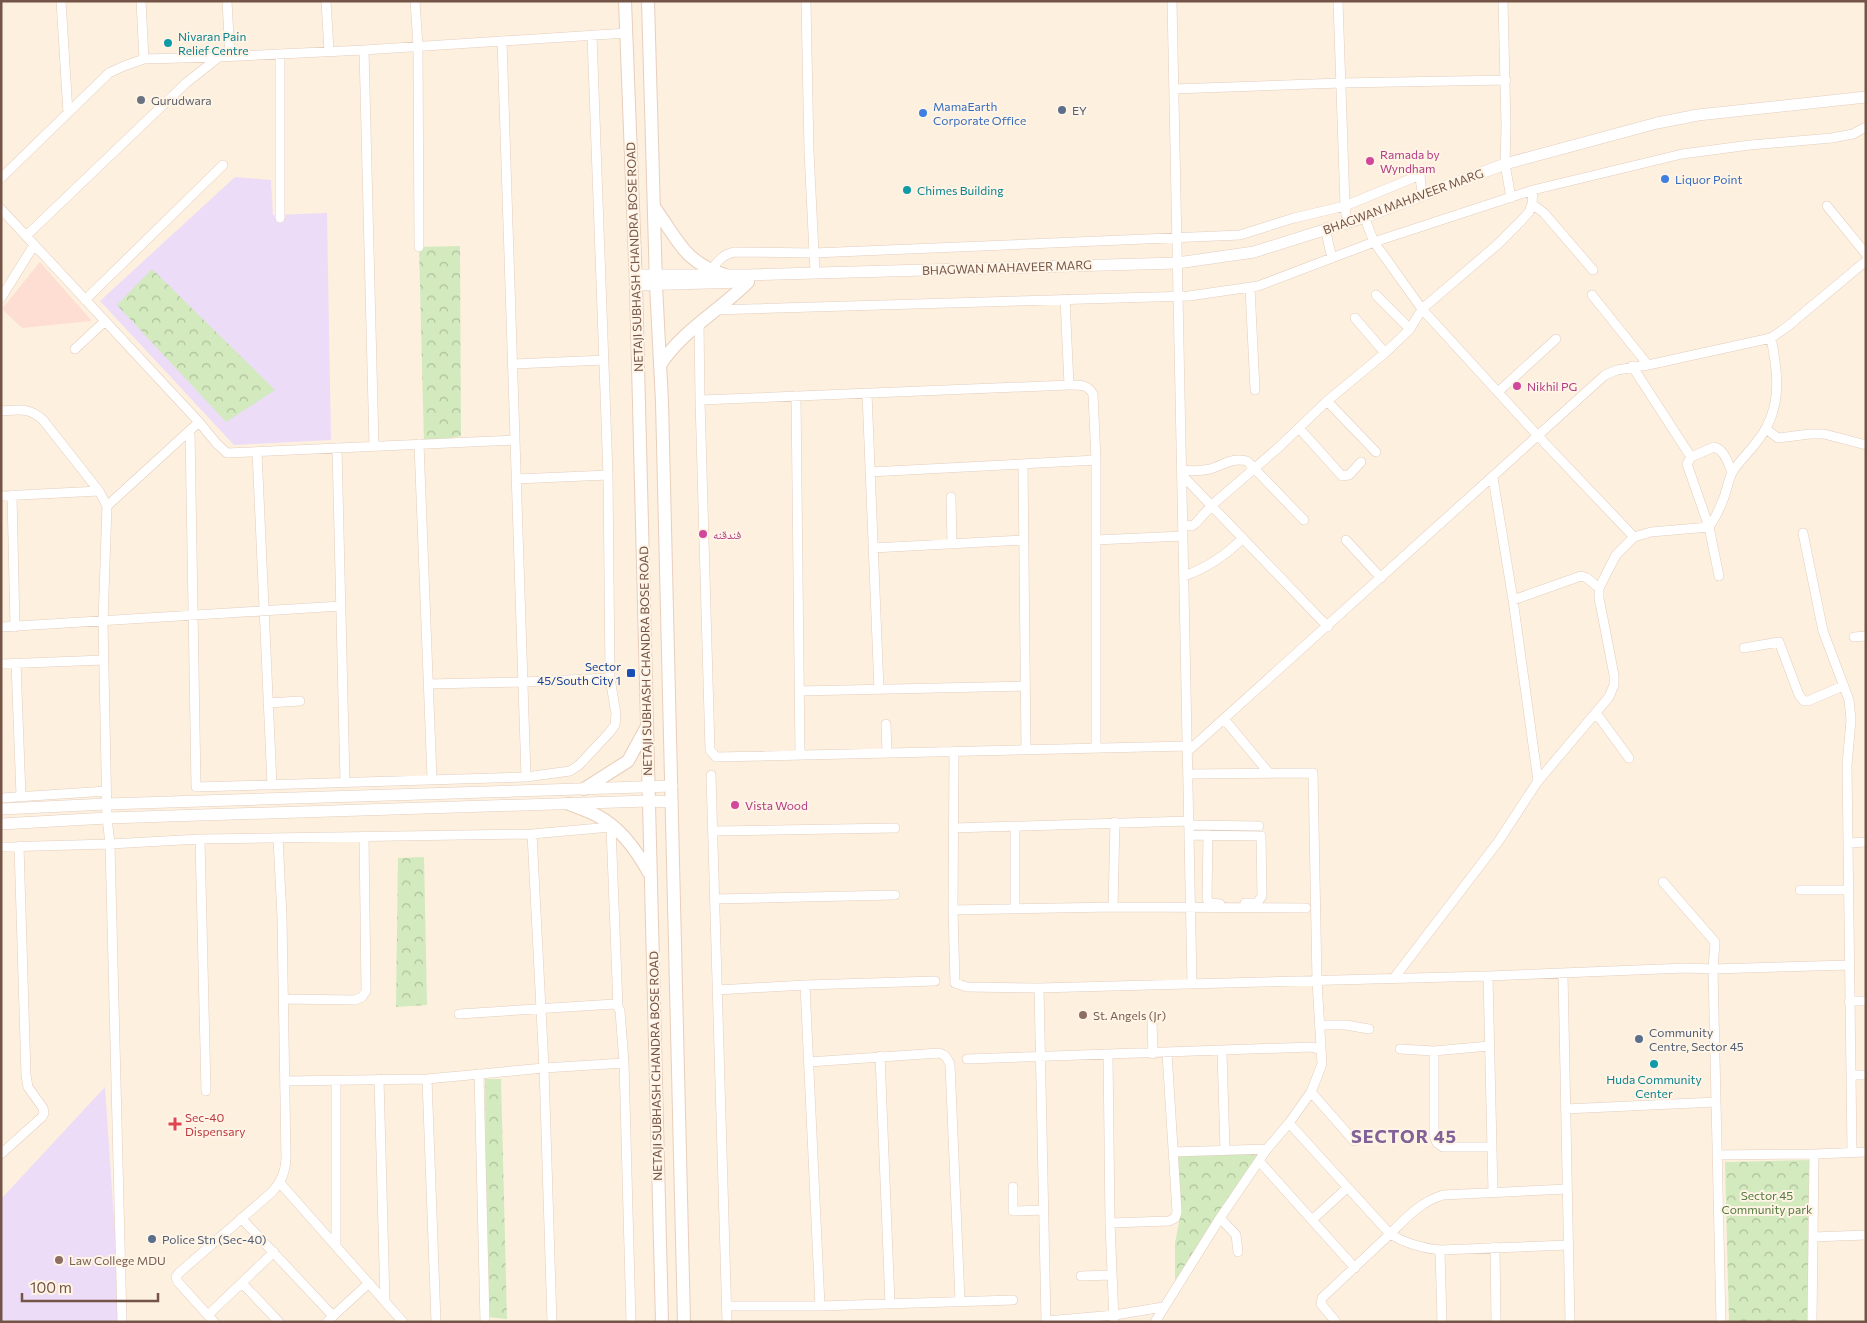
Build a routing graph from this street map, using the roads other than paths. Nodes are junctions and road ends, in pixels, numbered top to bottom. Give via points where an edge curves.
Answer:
1 (61, 1) edge
2 (141, 1) edge
3 (227, 1) edge
4 (326, 1) edge
5 (415, 1) edge
6 (625, 1) edge
7 (648, 1) edge
8 (806, 1) edge
9 (1172, 1) edge
10 (1338, 1) edge
11 (1503, 1) edge
12 (626, 33) junction
13 (592, 35) junction
14 (502, 41) junction
15 (418, 46) junction
16 (364, 50) junction
17 (329, 51) junction
18 (280, 54) junction
19 (230, 56) junction
20 (219, 57) junction
21 (144, 59) junction
22 (1506, 80) junction
23 (1341, 83) junction
24 (1174, 89) junction
25 (1866, 97) edge
26 (1866, 104) edge
27 (68, 113) junction
28 (1866, 127) edge
29 (223, 165) dead end
30 (1506, 167) junction
31 (632, 176) junction
32 (653, 176) junction
33 (1, 178) edge
34 (1533, 190) junction
35 (1422, 195) junction
36 (1511, 198) junction
37 (1532, 204) junction
38 (1345, 206) junction
39 (1827, 206) dead end
40 (654, 207) junction
41 (2, 212) edge
42 (280, 218) dead end
43 (1347, 223) junction
44 (1367, 224) junction
45 (26, 236) junction
46 (1326, 237) junction
47 (1177, 238) junction
48 (1374, 242) junction
49 (34, 245) junction
50 (419, 247) dead end
51 (814, 253) junction
52 (1866, 254) edge
53 (1332, 258) junction
54 (1866, 261) edge
55 (1177, 266) junction
56 (710, 270) junction
57 (1593, 270) dead end
58 (815, 273) junction
59 (725, 275) junction
60 (636, 280) junction
61 (656, 280) junction
62 (748, 282) junction
63 (1250, 288) junction
64 (1376, 295) dead end
65 (1592, 295) dead end
66 (1178, 296) junction
67 (1, 298) edge
68 (1065, 299) junction
69 (85, 300) junction
70 (1422, 309) junction
71 (715, 310) junction
72 (1355, 318) dead end
73 (105, 321) junction
74 (699, 323) junction
75 (1410, 329) junction
76 (1771, 338) junction
77 (1556, 339) dead end
78 (75, 349) dead end
79 (1385, 353) junction
80 (604, 360) junction
81 (514, 364) junction
82 (660, 365) junction
83 (1648, 365) junction
84 (1632, 366) junction
85 (1069, 385) junction
86 (1255, 390) dead end
87 (1498, 392) junction
88 (867, 393) junction
89 (796, 396) junction
90 (700, 400) junction
91 (1327, 401) junction
92 (1, 411) edge
93 (199, 422) junction
94 (1299, 428) junction
95 (1766, 429) junction
96 (190, 431) junction
97 (1538, 436) junction
98 (515, 440) junction
99 (419, 444) junction
100 (1866, 445) edge
101 (374, 446) junction
102 (337, 448) junction
103 (257, 452) junction
104 (1376, 452) dead end
105 (1691, 457) junction
106 (1096, 460) junction
107 (1361, 462) dead end
108 (1023, 464) junction
109 (1256, 468) junction
110 (870, 472) junction
111 (1182, 472) junction
112 (1732, 472) junction
113 (608, 475) junction
114 (1493, 478) junction
115 (516, 479) junction
116 (99, 491) junction
117 (12, 495) junction
118 (1, 496) edge
119 (951, 497) dead end
120 (107, 506) junction
121 (1212, 506) junction
122 (1304, 520) dead end
123 (1183, 525) junction
124 (1709, 527) junction
125 (1803, 533) dead end
126 (1183, 536) junction
127 (1634, 537) junction
128 (1243, 538) junction
129 (1024, 540) junction
130 (1096, 540) junction
131 (1346, 540) dead end
132 (952, 544) junction
133 (873, 548) junction
134 (1184, 576) junction
135 (1719, 576) dead end
136 (1382, 578) junction
137 (1599, 588) junction
138 (1513, 600) junction
139 (341, 606) junction
140 (264, 610) junction
141 (192, 614) junction
142 (103, 622) junction
143 (1, 627) edge
144 (15, 627) junction
145 (1328, 627) junction
146 (1866, 636) edge
147 (1854, 638) dead end
148 (1744, 648) dead end
149 (104, 660) junction
150 (16, 663) junction
151 (1, 664) edge
152 (610, 678) junction
153 (524, 682) junction
154 (428, 684) junction
155 (1025, 686) junction
156 (1843, 686) junction
157 (879, 690) junction
158 (800, 691) junction
159 (300, 701) dead end
160 (268, 702) junction
161 (1596, 713) junction
162 (1224, 719) junction
163 (886, 724) dead end
164 (647, 726) junction
165 (1096, 748) junction
166 (1026, 749) junction
167 (1188, 749) junction
168 (954, 751) junction
169 (887, 753) junction
170 (800, 755) junction
171 (1629, 758) dead end
172 (711, 774) dead end
173 (1188, 774) junction
174 (1269, 774) junction
175 (526, 776) junction
176 (432, 780) junction
177 (1538, 781) junction
178 (345, 782) junction
179 (272, 784) junction
180 (672, 786) junction
181 (648, 787) junction
182 (584, 789) junction
183 (107, 791) junction
184 (21, 796) junction
185 (1, 798) edge
186 (648, 802) junction
187 (672, 802) junction
188 (107, 804) junction
189 (569, 804) junction
190 (1, 809) edge
191 (107, 818) junction
192 (1115, 822) junction
193 (1, 824) edge
194 (1259, 826) dead end
195 (1015, 827) junction
196 (1189, 827) junction
197 (895, 828) dead end
198 (954, 828) junction
199 (713, 832) junction
200 (532, 834) junction
201 (1208, 835) junction
202 (364, 837) junction
203 (278, 838) junction
204 (200, 839) junction
205 (1866, 842) edge
206 (1849, 843) junction
207 (110, 844) junction
208 (19, 846) junction
209 (1, 847) edge
210 (650, 876) junction
211 (1663, 882) dead end
212 (1800, 890) dead end
213 (1849, 890) junction
214 (895, 895) dead end
215 (714, 899) junction
216 (1113, 907) junction
217 (1190, 908) junction
218 (1306, 908) dead end
219 (1015, 909) junction
220 (953, 910) junction
221 (1849, 965) junction
222 (1713, 969) junction
223 (1563, 973) junction
224 (1488, 976) junction
225 (1394, 978) junction
226 (935, 981) dead end
227 (1317, 981) junction
228 (1192, 983) junction
229 (805, 985) junction
230 (1039, 988) junction
231 (717, 990) junction
232 (283, 999) junction
233 (1849, 1001) junction
234 (1866, 1001) edge
235 (618, 1007) junction
236 (540, 1009) junction
237 (458, 1014) dead end
238 (1152, 1021) dead end
239 (1319, 1025) junction
240 (1369, 1029) dead end
241 (1489, 1046) junction
242 (1320, 1049) junction
243 (1400, 1049) dead end
244 (1434, 1050) junction
245 (1222, 1052) junction
246 (1167, 1053) junction
247 (1153, 1054) junction
248 (1108, 1055) junction
249 (880, 1056) junction
250 (1040, 1056) junction
251 (967, 1059) dead end
252 (809, 1062) junction
253 (624, 1063) junction
254 (544, 1068) junction
255 (479, 1074) junction
256 (1851, 1075) junction
257 (1866, 1075) edge
258 (380, 1079) junction
259 (428, 1079) junction
260 (285, 1081) junction
261 (336, 1081) junction
262 (206, 1091) dead end
263 (1311, 1092) junction
264 (1716, 1102) junction
265 (1566, 1109) junction
266 (1289, 1123) junction
267 (1354, 1141) dead end
268 (1491, 1146) junction
269 (1267, 1149) junction
270 (1225, 1150) junction
271 (1173, 1152) junction
272 (1852, 1152) junction
273 (1866, 1152) edge
274 (1, 1154) edge
275 (1814, 1154) junction
276 (1717, 1155) junction
277 (1259, 1161) junction
278 (280, 1183) junction
279 (1013, 1187) dead end
280 (1348, 1188) junction
281 (1567, 1189) junction
282 (1493, 1192) junction
283 (1044, 1210) junction
284 (241, 1218) junction
285 (1220, 1218) junction
286 (1312, 1220) junction
287 (1110, 1223) junction
288 (1390, 1234) junction
289 (1866, 1235) edge
290 (1812, 1237) junction
291 (1568, 1245) junction
292 (336, 1246) junction
293 (1495, 1248) junction
294 (1440, 1250) junction
295 (274, 1252) junction
296 (1238, 1252) dead end
297 (1355, 1268) junction
298 (1112, 1274) junction
299 (1082, 1276) dead end
300 (242, 1283) junction
301 (369, 1283) junction
302 (1013, 1300) dead end
303 (960, 1301) junction
304 (385, 1302) junction
305 (890, 1304) junction
306 (727, 1306) junction
307 (820, 1306) junction
308 (1163, 1307) junction
309 (211, 1318) edge
310 (1115, 1318) edge
311 (330, 1319) edge
312 (399, 1320) edge
313 (1046, 1321) edge
314 (122, 1322) edge
315 (279, 1322) edge
316 (436, 1322) edge
317 (485, 1322) edge
318 (552, 1322) edge
319 (631, 1322) edge
320 (662, 1322) edge
321 (684, 1322) edge
322 (727, 1322) edge
323 (1155, 1322) edge
324 (1336, 1322) edge
325 (1442, 1322) edge
326 (1496, 1322) edge
327 (1570, 1322) edge
328 (1721, 1322) edge
329 (1812, 1322) edge

1 - 27 street
2 - 21 street
3 - 19 street
4 - 17 street
5 - 15 street
6 - 12 main road, NETAJI SUBHASH CHANDRA BOSE ROAD
7 - 32 main road, NETAJI SUBHASH CHANDRA BOSE ROAD
8 - 51 street
9 - 24 street
10 - 23 street
11 - 22 street
12 - 13 street
12 - 31 main road, NETAJI SUBHASH CHANDRA BOSE ROAD
13 - 14 street
13 - 80 street
14 - 15 street
14 - 81 street
15 - 16 street
15 - 50 street
16 - 17 street
16 - 101 street
17 - 18 street
18 - 19 street
18 - 42 street
19 - 20 street
20 - 21 street
20 - 45 street via 186,83
21 - 27 street via 109,73
22 - 23 street
22 - 30 street
23 - 24 street
23 - 38 street
24 - 47 street
25 - 30 street, BHAGWAN MAHAVEER MARG via 1698,115 1658,123
26 - 30 street, BHAGWAN MAHAVEER MARG via 1699,122
27 - 33 street
28 - 34 street via 1853,134 1832,138 1682,154
29 - 69 street
30 - 35 street, BHAGWAN MAHAVEER MARG
30 - 36 street
30 - 44 street, BHAGWAN MAHAVEER MARG
31 - 32 main road
31 - 60 main road, NETAJI SUBHASH CHANDRA BOSE ROAD
32 - 40 main road, NETAJI SUBHASH CHANDRA BOSE ROAD
34 - 36 street
34 - 37 street
35 - 38 street via 1420,175
35 - 43 street, BHAGWAN MAHAVEER MARG
36 - 48 street
37 - 57 street via 1544,213
37 - 70 street via 1498,244
38 - 43 street
38 - 47 street via 1240,235
39 - 52 street
40 - 56 main road via 690,257
40 - 61 main road, NETAJI SUBHASH CHANDRA BOSE ROAD
41 - 45 street
43 - 55 street, BHAGWAN MAHAVEER MARG via 1254,252
44 - 46 street, BHAGWAN MAHAVEER MARG
44 - 48 street
45 - 49 street
46 - 53 street
46 - 55 street, BHAGWAN MAHAVEER MARG via 1256,259
47 - 51 street
47 - 55 street
48 - 53 street
48 - 70 street
49 - 67 street
49 - 69 street
51 - 56 street via 727,254
51 - 58 street
53 - 63 street
54 - 76 street
55 - 58 street, BHAGWAN MAHAVEER MARG
55 - 62 street, BHAGWAN MAHAVEER MARG
55 - 66 street
56 - 59 main road
58 - 59 street, BHAGWAN MAHAVEER MARG
59 - 61 street, BHAGWAN MAHAVEER MARG
60 - 61 street, BHAGWAN MAHAVEER MARG
60 - 164 main road, NETAJI SUBHASH CHANDRA BOSE ROAD
61 - 62 street, BHAGWAN MAHAVEER MARG
61 - 82 main road, NETAJI SUBHASH CHANDRA BOSE ROAD
62 - 71 main road
63 - 66 street
63 - 86 street
64 - 75 street
65 - 83 street
66 - 68 street
66 - 111 street
68 - 71 street
68 - 85 street
69 - 73 street
70 - 75 street
70 - 87 street
71 - 74 main road
72 - 79 street
73 - 78 street
73 - 93 street
74 - 82 main road via 676,344
74 - 90 street
75 - 79 street
76 - 83 street
76 - 95 street via 1777,391
77 - 87 street
79 - 91 street
80 - 81 street
80 - 113 street
81 - 98 street
82 - 180 main road, NETAJI SUBHASH CHANDRA BOSE ROAD
83 - 84 street
84 - 97 street via 1606,375
84 - 105 street
85 - 88 street
85 - 106 street via 1084,385 1093,394
87 - 97 street
88 - 89 street
88 - 110 street
89 - 90 street
89 - 158 street
90 - 170 street via 710,750 716,757
91 - 94 street
91 - 104 street
92 - 116 street via 34,412
93 - 96 street
93 - 103 street via 227,453
94 - 107 street via 1342,476 1349,475
94 - 109 street
95 - 100 street via 1778,438 1824,434
95 - 112 street
96 - 120 street
96 - 141 street
97 - 114 street
97 - 127 street
98 - 99 street
98 - 115 street
99 - 101 street
99 - 154 street
101 - 102 street
102 - 103 street
102 - 139 street
103 - 140 street
105 - 112 street via 1718,448
105 - 124 street via 1687,464
106 - 108 street
106 - 130 street
108 - 110 street
108 - 129 street
109 - 111 street via 1238,458 1209,469
109 - 121 street
109 - 122 street
110 - 133 street
111 - 121 street
111 - 123 street
112 - 124 street
113 - 115 street
113 - 152 street
114 - 136 street
114 - 138 street
115 - 153 street
116 - 117 street
116 - 120 street
117 - 118 street
117 - 144 street
119 - 132 street
120 - 142 street
121 - 123 street via 1192,526
121 - 128 street
123 - 126 street
124 - 127 street via 1651,532
124 - 135 street
125 - 156 street via 1823,631
126 - 130 street
126 - 134 street
127 - 137 street via 1616,555
128 - 134 street via 1203,569
128 - 145 street
129 - 132 street
129 - 155 street
130 - 165 street
131 - 136 street
132 - 133 street
133 - 157 street
134 - 167 street
136 - 145 street
137 - 138 street via 1581,576
137 - 161 street via 1614,685 1610,697
138 - 177 street
139 - 140 street
139 - 178 street
140 - 141 street
140 - 160 street
141 - 142 street
141 - 179 street via 196,787
142 - 144 street
142 - 149 street
143 - 144 street
145 - 162 street
146 - 147 street
148 - 156 street via 1779,642 1804,701
149 - 150 street
149 - 183 street
150 - 151 street
150 - 184 street
152 - 153 street
152 - 175 street via 616,714 615,725 609,734 570,771
153 - 154 street
153 - 175 street
154 - 176 street
155 - 157 street
155 - 166 street
156 - 206 street via 1851,720 1847,765
157 - 158 street
158 - 170 street
159 - 160 street
160 - 179 street
161 - 171 street
161 - 177 street
162 - 167 street
162 - 174 street
163 - 169 street
164 - 181 main road, NETAJI SUBHASH CHANDRA BOSE ROAD
164 - 182 main road via 628,761
165 - 166 street
165 - 167 street
166 - 168 street
167 - 173 street
168 - 169 street
168 - 198 street
169 - 170 street
172 - 199 street
173 - 174 street
173 - 196 street
174 - 227 street via 1313,773
175 - 176 street
176 - 178 street
177 - 225 street via 1498,842
178 - 179 street
180 - 181 street
180 - 187 main road, NETAJI SUBHASH CHANDRA BOSE ROAD
181 - 182 street
181 - 186 main road, NETAJI SUBHASH CHANDRA BOSE ROAD
182 - 188 street
183 - 184 street
183 - 188 street
184 - 185 street
186 - 187 street
186 - 189 street
186 - 210 main road, NETAJI SUBHASH CHANDRA BOSE ROAD
187 - 321 main road, NETAJI SUBHASH CHANDRA BOSE ROAD
188 - 190 street
188 - 191 street
189 - 191 street
189 - 210 main road via 616,827 639,855
191 - 193 street
191 - 207 street
192 - 195 street
192 - 196 street
192 - 216 street
194 - 196 street
195 - 198 street
195 - 219 street
196 - 201 street
196 - 217 street
197 - 199 street
198 - 220 street
199 - 215 street
200 - 202 street
200 - 235 street via 611,827
200 - 236 street
201 - 201 street via 1261,836 1262,896 1259,901 1208,902
202 - 203 street
202 - 232 street via 366,991 355,1000
203 - 204 street
203 - 232 street
204 - 207 street
204 - 262 street
205 - 206 street
206 - 213 street
207 - 208 street
207 - 314 street
208 - 209 street
208 - 274 street via 26,1075 28,1087 44,1114
210 - 320 main road, NETAJI SUBHASH CHANDRA BOSE ROAD
211 - 222 street via 1715,942
212 - 213 street
213 - 221 street
214 - 215 street
215 - 231 street
216 - 217 street
216 - 219 street
217 - 218 street
217 - 228 street
219 - 220 street
220 - 230 street via 955,984
221 - 222 street
221 - 233 street
222 - 223 street
222 - 264 street
223 - 224 street
223 - 265 street
224 - 225 street
224 - 241 street
225 - 227 street
226 - 229 street
227 - 228 street
227 - 239 street
228 - 230 street
229 - 231 street
229 - 252 street
230 - 250 street
231 - 306 street
232 - 260 street
233 - 234 street
233 - 256 street
235 - 236 street via 614,1004
235 - 253 street
236 - 237 street
236 - 254 street
238 - 247 street
239 - 240 street
239 - 242 street
241 - 244 street
241 - 268 street
242 - 245 street
242 - 263 street via 1322,1064
243 - 244 street
244 - 268 street via 1434,1136 1437,1143 1443,1147
245 - 246 street
245 - 270 street
246 - 247 street
246 - 271 street
247 - 248 street
248 - 250 street
248 - 287 street
249 - 252 street
249 - 303 street via 939,1053 950,1064
249 - 305 street
250 - 251 street
250 - 283 street
252 - 307 street
253 - 254 street
253 - 319 street
254 - 255 street
254 - 318 street
255 - 259 street
255 - 317 street
256 - 257 street
256 - 272 street
258 - 259 street
258 - 261 street
258 - 304 street
259 - 316 street
260 - 261 street
260 - 278 street via 286,1159
261 - 292 street
263 - 266 street
263 - 267 street
264 - 265 street
264 - 276 street
265 - 281 street
266 - 269 street
266 - 280 street
268 - 282 street
269 - 270 street
269 - 277 street
270 - 271 street
271 - 287 street via 1175,1218 1169,1221
272 - 273 street
272 - 275 street
275 - 276 street
275 - 290 street
276 - 328 street
277 - 285 street
277 - 286 street
278 - 284 street
278 - 292 street
279 - 283 street via 1012,1211
280 - 286 street
280 - 288 street
281 - 282 street
281 - 291 street
282 - 288 street via 1431,1198
283 - 313 street
284 - 295 street
284 - 309 street via 176,1277
285 - 296 street via 1236,1235
285 - 308 street
286 - 297 street
287 - 298 street
288 - 294 street via 1405,1243
288 - 297 street
289 - 290 street
290 - 329 street
291 - 293 street
291 - 327 street
292 - 301 street
293 - 294 street
293 - 326 street
294 - 325 street
295 - 300 street
295 - 311 street
297 - 324 street via 1322,1298 1320,1304
298 - 299 street
298 - 310 street
300 - 309 street
300 - 315 street
301 - 304 street
301 - 311 street
302 - 303 street
303 - 305 street
304 - 312 street
305 - 307 street
306 - 307 street
306 - 322 street
308 - 310 street
308 - 323 street
310 - 313 street

